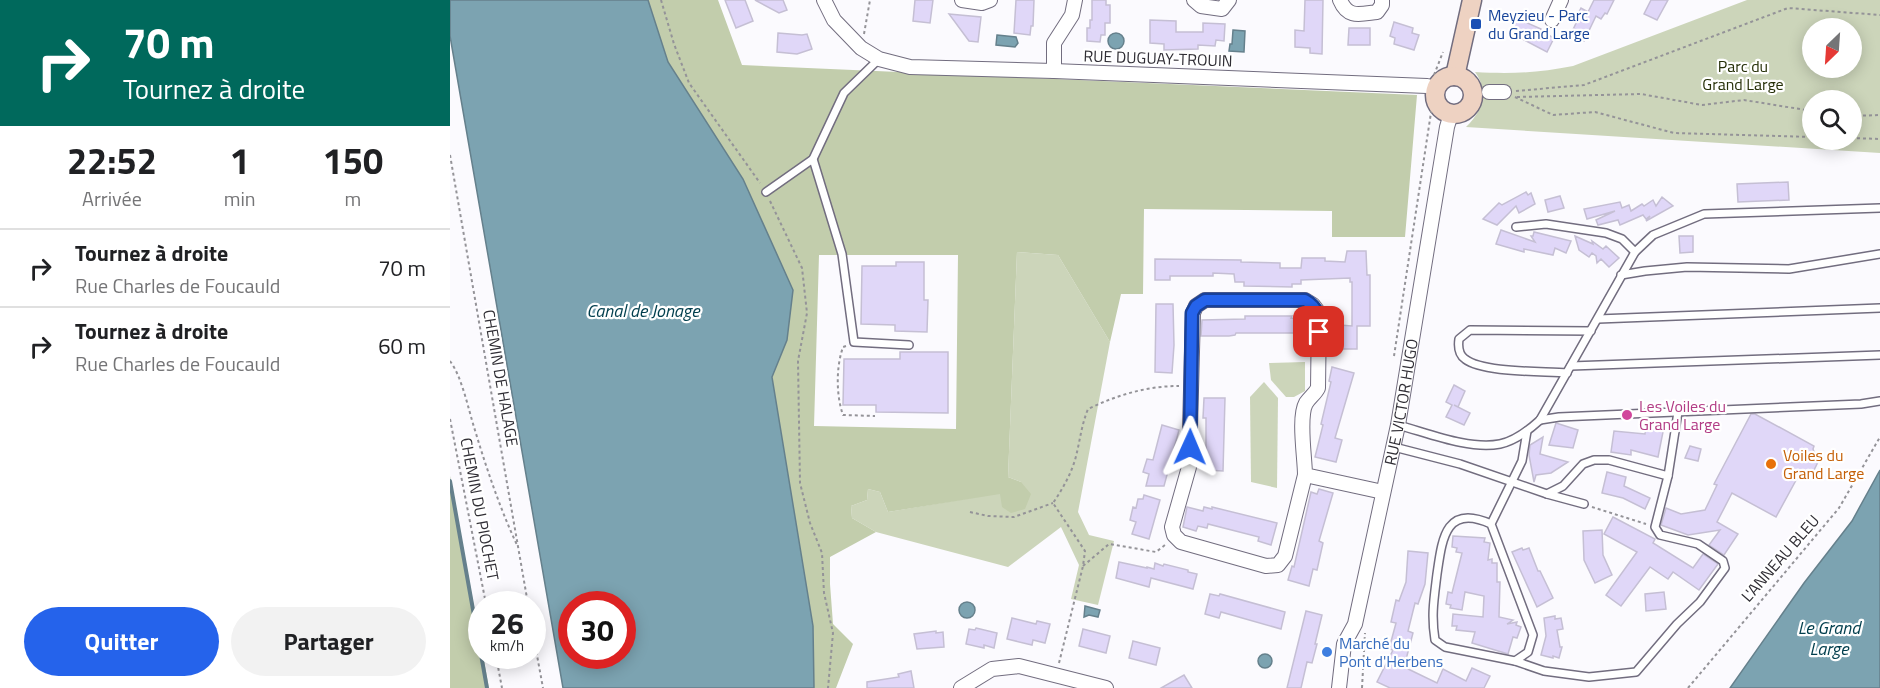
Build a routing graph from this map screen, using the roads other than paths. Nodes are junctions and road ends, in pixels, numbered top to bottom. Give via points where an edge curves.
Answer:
1 (824, 0) edge
2 (962, 0) edge
3 (990, 0) edge
4 (1075, 0) edge
5 (1194, 0) edge
6 (1229, 0) edge
7 (1340, 0) edge
8 (1382, 0) edge
9 (1472, 0) edge
10 (1561, 0) edge
11 (1552, 20) dead end
12 (879, 59) junction
13 (1054, 70) junction
14 (1439, 80) junction
15 (1489, 92) dead end
16 (1504, 92) road end
17 (1451, 114) junction
18 (813, 159) junction
19 (766, 192) road end
20 (1880, 208) edge
21 (1516, 227) dead end
22 (1635, 252) junction
23 (1880, 254) edge
24 (1621, 275) junction
25 (1880, 308) edge
26 (1598, 319) junction
27 (1591, 332) junction
28 (909, 345) dead end
29 (1880, 355) edge
30 (1569, 370) junction
31 (1880, 401) edge
32 (1678, 412) junction
33 (1540, 420) junction
34 (1398, 425) junction
35 (1527, 431) junction
36 (1394, 447) junction
37 (1305, 475) junction
38 (1668, 476) junction
39 (1513, 482) junction
40 (1383, 492) junction
41 (1547, 494) junction
42 (1584, 504) road end
43 (1491, 524) junction
44 (1515, 661) junction
45 (962, 688) edge
46 (1106, 688) edge
47 (1339, 688) edge

1 - 12 street, RUE DUGUAY-TROUIN via 834,20 861,48
2 - 3 street
4 - 13 street via 1072,15 1054,43
5 - 6 street via 1200,6 1221,9
7 - 8 street via 1349,13 1361,14 1377,12
9 - 14 street
10 - 11 street
12 - 13 street, RUE DUGUAY-TROUIN via 910,67
12 - 18 lane via 844,93
13 - 14 street, RUE DUGUAY-TROUIN
14 - 17 street via 1435,95 1439,108
14 - 17 street via 1461,77 1470,85 1472,97 1467,108
15 - 16 street
17 - 34 street, RUE VICTOR HUGO
18 - 19 lane
18 - 28 lane via 842,254 854,342
20 - 22 lane via 1704,214 1653,235
21 - 22 lane via 1546,224 1606,233 1622,239
22 - 24 lane
23 - 24 lane via 1789,269 1687,267
24 - 26 lane
25 - 26 lane
26 - 27 lane
27 - 30 lane
27 - 30 lane via 1470,330 1459,339 1463,358 1476,365
29 - 30 lane
30 - 33 lane
31 - 32 lane
32 - 33 lane
32 - 38 lane
33 - 35 lane
34 - 35 lane via 1475,446 1501,444
34 - 36 street, RUE VICTOR HUGO
35 - 39 lane via 1522,461
36 - 39 lane
36 - 40 street, RUE VICTOR HUGO
37 - 37 street via 1303,414 1318,388 1319,313 1305,300 1205,300 1192,313 1189,467 1172,527 1176,537 1181,542 1266,566 1278,565 1285,556
37 - 40 street
38 - 41 lane via 1609,460 1594,460 1583,464 1563,486
38 - 44 lane via 1655,527 1660,535 1710,550 1725,568 1700,602 1636,672 1589,677 1544,671
39 - 41 lane
39 - 43 lane
40 - 47 street, RUE VICTOR HUGO via 1355,624 1344,645
41 - 42 lane
43 - 44 lane via 1533,635 1528,652
43 - 44 lane via 1477,518 1459,520 1447,530 1441,541 1431,619 1436,640 1445,647
45 - 46 street via 992,669 1019,666

